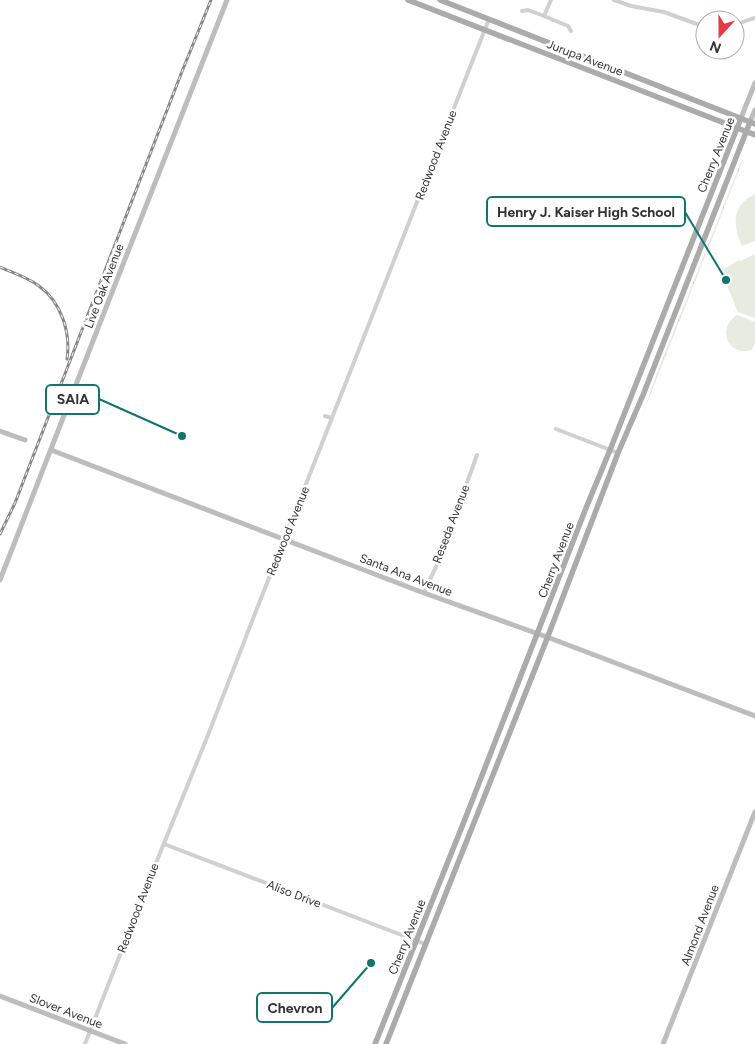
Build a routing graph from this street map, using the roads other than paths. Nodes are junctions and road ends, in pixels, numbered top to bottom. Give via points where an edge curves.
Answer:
1 (227, 0) edge
2 (408, 0) edge
3 (440, 0) edge
4 (551, 0) edge
5 (614, 0) edge
6 (522, 11) dead end
7 (544, 16) junction
8 (489, 19) junction
9 (695, 23) edge
10 (485, 30) junction
11 (571, 31) dead end
12 (755, 83) edge
13 (755, 110) edge
14 (741, 118) junction
15 (753, 123) edge
16 (737, 128) junction
17 (746, 132) junction
18 (755, 135) edge
19 (325, 416) dead end
20 (332, 418) junction
21 (556, 429) dead end
22 (0, 430) edge
23 (24, 440) dead end
24 (51, 450) junction
25 (610, 450) junction
26 (618, 453) junction
27 (477, 455) dead end
28 (284, 540) junction
29 (0, 580) edge
30 (424, 593) junction
31 (538, 633) junction
32 (547, 637) junction
33 (755, 716) edge
34 (755, 812) edge
35 (164, 844) junction
36 (417, 941) junction
37 (425, 944) junction
38 (0, 996) edge
39 (91, 1031) junction
40 (85, 1044) edge
41 (125, 1044) edge
42 (375, 1044) edge
43 (386, 1044) edge
44 (663, 1044) edge

1 - 24 street, Live Oak Avenue
2 - 10 main road, Jurupa Avenue
3 - 8 main road, Jurupa Avenue
4 - 7 street
5 - 9 street
6 - 7 street
7 - 11 street via 568,26
8 - 10 street, Redwood Avenue
8 - 14 main road, Jurupa Avenue
10 - 16 main road, Jurupa Avenue
10 - 20 street, Redwood Avenue
12 - 14 street, Cherry Avenue
13 - 15 street, Cherry Avenue
14 - 15 main road, Jurupa Avenue
14 - 16 main road, Cherry Avenue
15 - 17 main road, Cherry Avenue
16 - 17 main road, Jurupa Avenue
16 - 25 main road, Cherry Avenue
17 - 18 main road, Jurupa Avenue
17 - 26 main road, Cherry Avenue
19 - 20 street
20 - 28 street, Redwood Avenue
21 - 25 street
22 - 23 street
24 - 28 street, Santa Ana Avenue
24 - 29 street, Live Oak Avenue
25 - 26 street
25 - 31 main road, Cherry Avenue
26 - 32 main road, Cherry Avenue
27 - 30 street, Reseda Avenue
28 - 30 street, Santa Ana Avenue
28 - 35 street, Redwood Avenue
30 - 31 street, Santa Ana Avenue
31 - 32 street, Santa Ana Avenue
31 - 36 main road, Cherry Avenue
32 - 33 street, Santa Ana Avenue
32 - 37 main road, Cherry Avenue
34 - 44 street, Almond Avenue
35 - 36 street, Aliso Drive
35 - 39 street, Redwood Avenue
36 - 37 street, Aliso Drive
36 - 42 main road, Cherry Avenue
37 - 43 main road, Cherry Avenue
38 - 39 street, Slover Avenue
39 - 40 street, Redwood Avenue
39 - 41 street, Slover Avenue

